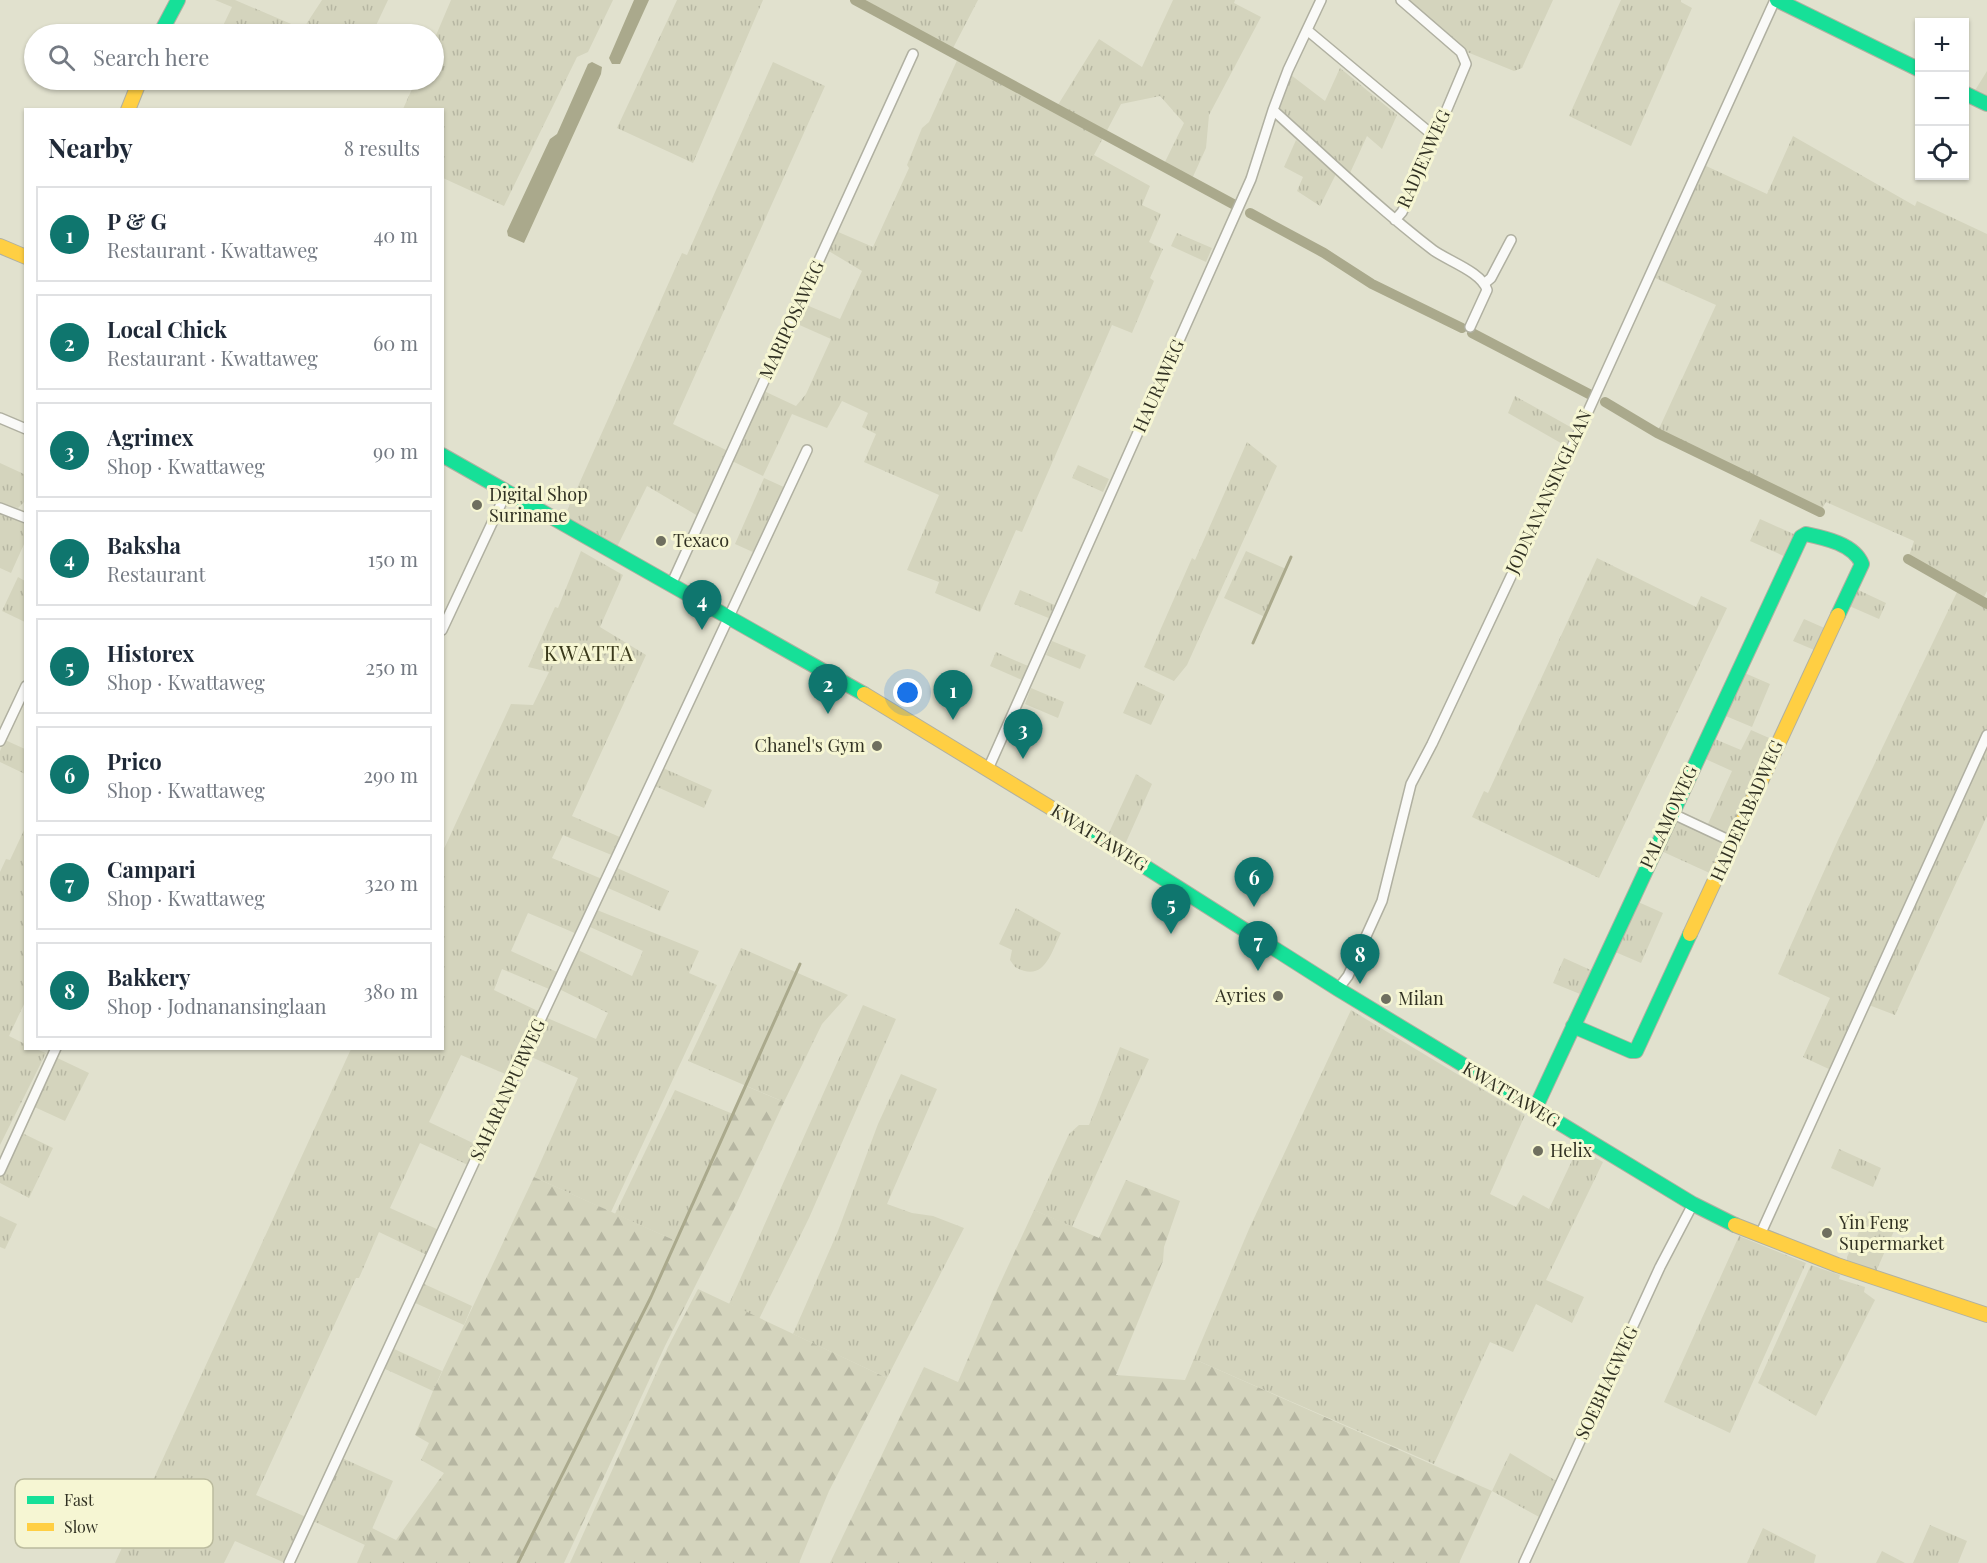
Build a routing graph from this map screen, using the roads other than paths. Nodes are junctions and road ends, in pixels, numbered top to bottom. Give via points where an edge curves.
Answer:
1 (178, 0) edge
2 (1321, 0) edge
3 (1401, 0) edge
4 (1776, 0) edge
5 (165, 24) edge
6 (1307, 30) junction
7 (913, 54) dead end
8 (1915, 68) edge
9 (136, 90) edge
10 (1969, 95) edge
11 (1987, 104) edge
12 (129, 108) edge
13 (1273, 110) junction
14 (1435, 137) junction
15 (1395, 220) junction
16 (1511, 240) dead end
17 (0, 246) edge
18 (24, 256) edge
19 (1485, 284) junction
20 (1470, 327) dead end
21 (0, 418) edge
22 (24, 428) edge
23 (807, 450) dead end
24 (444, 456) edge
25 (507, 491) junction
26 (0, 508) edge
27 (24, 515) edge
28 (1811, 534) joint
29 (671, 585) junction
30 (729, 617) junction
31 (444, 626) edge
32 (24, 690) edge
33 (1987, 735) edge
34 (0, 741) edge
35 (988, 769) junction
36 (1671, 813) junction
37 (1733, 842) junction
38 (1338, 989) junction
39 (1573, 1026) junction
40 (55, 1050) edge
41 (1535, 1109) junction
42 (0, 1171) edge
43 (1693, 1204) junction
44 (1760, 1235) junction
45 (1987, 1315) edge
46 (289, 1563) edge
47 (1524, 1563) edge

1 - 5 main road
2 - 6 street, HAURAWEG
3 - 14 street, RADJENWEG via 1461,51 1466,64
4 - 8 main road
4 - 38 street, JODNANANSINGLAAN via 1571,449 1411,783 1382,901 1348,976
6 - 13 street, HAURAWEG
6 - 14 street
7 - 29 street, MARIPOSAWEG
9 - 12 main road
10 - 11 main road
13 - 15 street, RADJENWEG
13 - 35 street, HAURAWEG via 1251,179
14 - 15 street, RADJENWEG via 1412,192
15 - 19 street
16 - 19 street
17 - 18 main road
19 - 20 street via 1487,290
21 - 22 street
23 - 30 street, SAHARANPURWEG
24 - 25 main road, KWATTAWEG
25 - 29 main road, KWATTAWEG
25 - 31 street
26 - 27 street
28 - 36 main road, PALAMOWEG via 1801,537
28 - 37 main road, HAIDERABADWEG via 1856,553 1862,564
29 - 30 main road, KWATTAWEG
30 - 35 main road, KWATTAWEG
30 - 46 street, SAHARANPURWEG
32 - 34 street
33 - 44 street
35 - 38 main road, KWATTAWEG
36 - 37 street
36 - 39 main road, PALAMOWEG
37 - 39 main road, HAIDERABADWEG via 1636,1052
38 - 41 main road, KWATTAWEG
39 - 41 main road, PALAMOWEG
40 - 42 street
41 - 43 main road, KWATTAWEG
43 - 44 main road, KWATTAWEG
43 - 47 street, SOEBHAGWEG via 1655,1277
44 - 45 main road, KWATTAWEG

